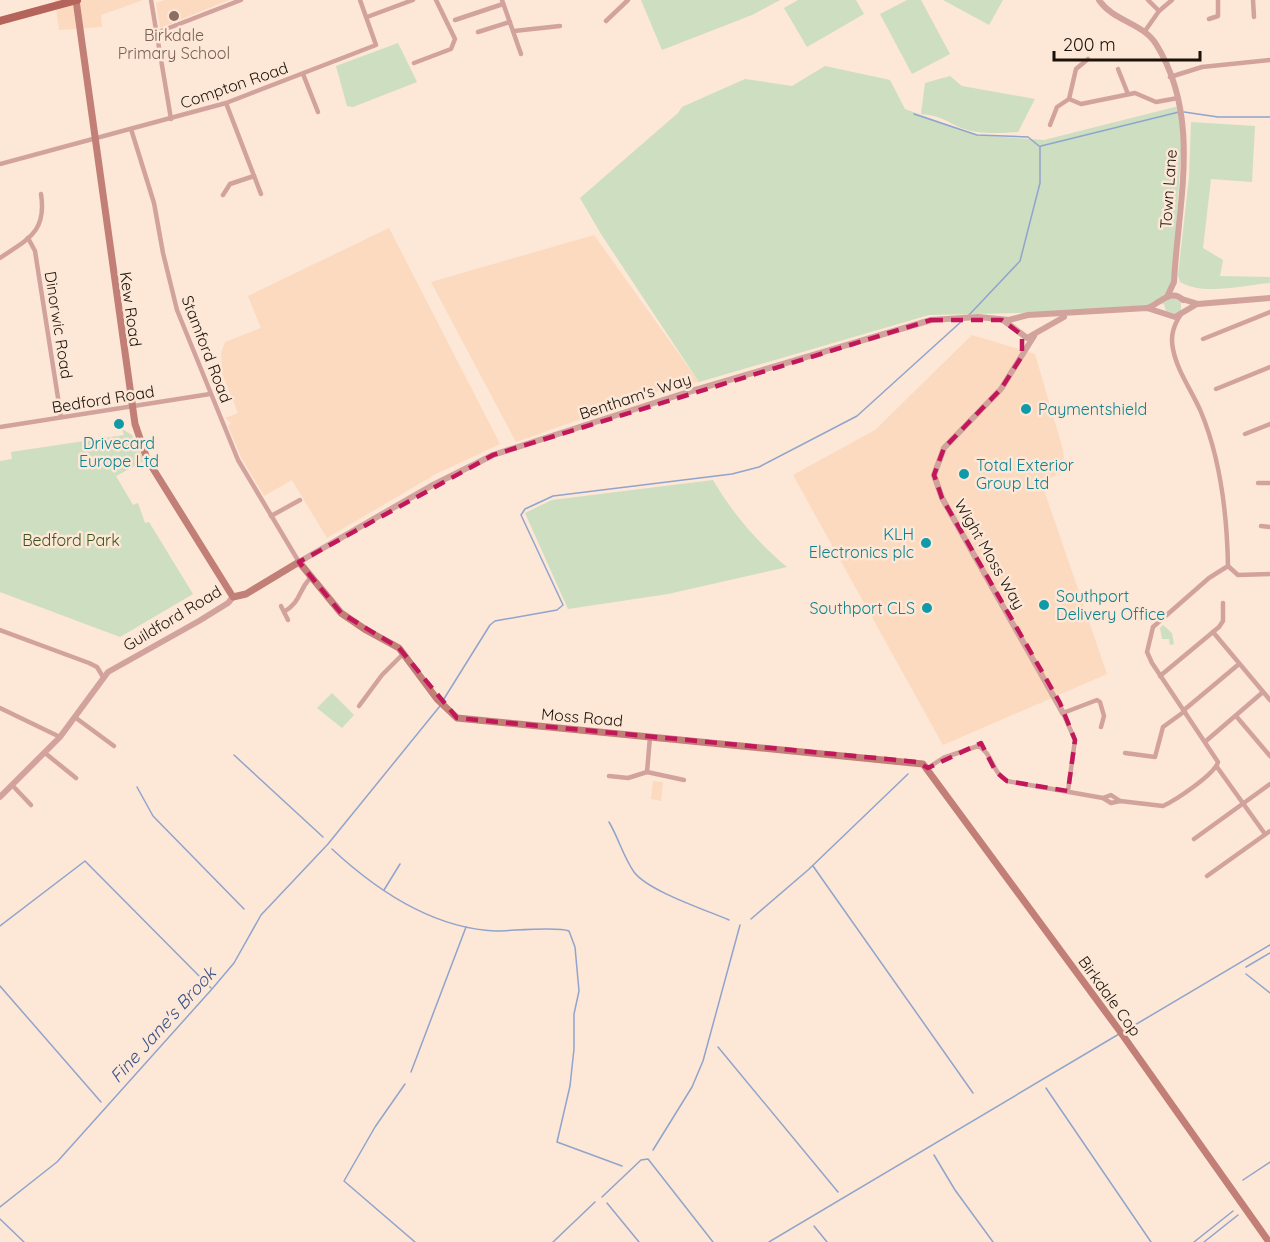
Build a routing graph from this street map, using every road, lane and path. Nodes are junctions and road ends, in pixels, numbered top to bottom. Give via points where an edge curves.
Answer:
1 (76, 0) edge
2 (151, 0) edge
3 (241, 0) edge
4 (360, 0) edge
5 (413, 0) edge
6 (436, 0) edge
7 (628, 0) edge
8 (1100, 0) edge
9 (1148, 0) edge
10 (1172, 0) edge
11 (1218, 0) edge
12 (1253, 0) edge
13 (502, 2) edge
14 (1159, 11) junction
15 (367, 17) junction
16 (1254, 17) dead end
17 (1209, 19) dead end
18 (455, 20) dead end
19 (0, 21) edge
20 (606, 21) dead end
21 (510, 22) junction
22 (560, 26) dead end
23 (514, 31) junction
24 (478, 32) dead end
25 (1145, 32) junction
26 (156, 33) junction
27 (521, 54) dead end
28 (1088, 59) dead end
29 (1270, 60) edge
30 (414, 63) dead end
31 (1118, 69) dead end
32 (303, 74) junction
33 (1170, 77) junction
34 (1128, 94) junction
35 (1178, 98) junction
36 (1069, 99) junction
37 (226, 104) junction
38 (318, 112) dead end
39 (171, 118) junction
40 (1050, 125) dead end
41 (131, 129) junction
42 (95, 138) junction
43 (0, 164) edge
44 (254, 176) junction
45 (41, 194) dead end
46 (261, 194) dead end
47 (233, 195) dead end
48 (28, 238) junction
49 (0, 258) edge
50 (1174, 282) junction
51 (1166, 298) junction
52 (1182, 298) junction
53 (1270, 298) edge
54 (1197, 304) junction
55 (1147, 308) junction
56 (1270, 312) edge
57 (1182, 313) junction
58 (1073, 314) junction
59 (1167, 315) junction
60 (1032, 316) junction
61 (1021, 318) junction
62 (1002, 320) junction
63 (1173, 330) junction
64 (1020, 333) junction
65 (1036, 334) junction
66 (1203, 339) dead end
67 (1022, 356) junction
68 (1270, 367) edge
69 (1216, 389) dead end
70 (210, 394) junction
71 (131, 406) junction
72 (61, 417) junction
73 (1270, 424) edge
74 (0, 428) edge
75 (1245, 434) dead end
76 (1258, 483) dead end
77 (1270, 483) edge
78 (285, 499) dead end
79 (300, 500) dead end
80 (289, 506) junction
81 (271, 516) junction
82 (1261, 526) dead end
83 (1270, 527) edge
84 (299, 562) junction
85 (1228, 566) junction
86 (1270, 574) edge
87 (310, 578) junction
88 (233, 597) junction
89 (1223, 603) dead end
90 (288, 620) dead end
91 (0, 630) edge
92 (1213, 632) junction
93 (403, 654) junction
94 (1239, 664) junction
95 (1160, 676) junction
96 (103, 677) junction
97 (1263, 692) junction
98 (1270, 700) edge
99 (359, 706) dead end
100 (0, 708) edge
101 (1184, 710) junction
102 (1064, 713) junction
103 (1236, 716) junction
104 (76, 718) junction
105 (1101, 727) dead end
106 (60, 737) junction
107 (650, 737) junction
108 (1206, 741) junction
109 (114, 746) dead end
110 (45, 753) junction
111 (1125, 753) dead end
112 (1270, 756) edge
113 (1217, 767) junction
114 (928, 768) junction
115 (647, 772) junction
116 (609, 776) dead end
117 (76, 778) dead end
118 (684, 780) dead end
119 (1270, 784) edge
120 (13, 786) junction
121 (1068, 791) junction
122 (0, 797) edge
123 (1243, 804) junction
124 (31, 805) dead end
125 (1268, 832) edge
126 (1194, 838) dead end
127 (1207, 876) dead end
128 (1269, 1242) edge

1 - 19 main road
1 - 42 main road, Kew Road
2 - 26 street
3 - 26 street
4 - 15 street
5 - 15 street
6 - 30 street via 455,39 451,49
7 - 20 street
8 - 25 street via 1110,12
9 - 14 street
10 - 14 street
11 - 17 street via 1218,16
12 - 16 street
13 - 18 street
13 - 21 street
14 - 25 street
15 - 32 street, Compton Road via 376,45
21 - 23 street
21 - 24 street
22 - 23 street
23 - 27 street
25 - 33 street, Town Lane via 1160,51
26 - 39 street
28 - 36 street via 1076,69
29 - 33 street via 1202,67
31 - 34 street
32 - 37 street, Compton Road
32 - 38 street
33 - 35 street, Town Lane
34 - 35 street via 1156,102
34 - 36 street via 1080,104
35 - 50 street, Town Lane via 1185,157
36 - 40 street via 1057,107
37 - 39 street, Compton Road
37 - 44 street
39 - 41 street, Compton Road
41 - 42 street, Compton Road
41 - 70 street, Stamford Road via 154,203 177,309
42 - 43 street, Compton Road
42 - 71 main road, Kew Road
44 - 46 street
44 - 47 street via 236,181 224,192
45 - 48 street via 44,213
48 - 49 street
48 - 72 street, Dinorwic Road via 35,251
50 - 51 street, Town Lane
50 - 52 street, Town Lane
51 - 52 street
51 - 55 street
51 - 59 street via 1162,309
52 - 54 street
52 - 57 street
53 - 54 street
54 - 57 street
55 - 58 street
55 - 59 street
56 - 66 street
57 - 59 street via 1175,317
57 - 63 street
58 - 60 street
58 - 65 street
59 - 63 street
60 - 61 street
60 - 65 street via 1038,321
61 - 62 street, Bentham's Way
61 - 64 street via 1017,324
62 - 64 street
62 - 84 street, Bentham's Way via 931,320 493,455
63 - 85 street via 1173,351 1216,456
64 - 65 street
64 - 67 street
65 - 67 street, Wight Moss Way
67 - 102 street, Wight Moss Way via 1001,389 944,448 934,475 942,498
68 - 69 street
70 - 71 street, Bedford Road
70 - 81 street, Stamford Road via 238,460
71 - 72 street, Bedford Road
71 - 88 main road, Kew Road via 147,459
72 - 74 street, Bedford Road
73 - 75 street
76 - 77 street
78 - 80 street
79 - 80 street
80 - 81 street
81 - 84 street, Stamford Road
82 - 83 street
84 - 87 main road, Moss Road
84 - 88 main road, Guildford Road via 246,594
85 - 86 street via 1238,575
85 - 95 street via 1153,627 1148,655
87 - 90 street via 298,602 282,609
87 - 93 main road, Moss Road via 341,613
88 - 96 street, Guildford Road
89 - 92 street via 1222,624
91 - 96 street via 98,667
92 - 94 street
92 - 95 street
93 - 99 street
93 - 107 main road, Moss Road via 457,718
94 - 97 street
94 - 101 street
95 - 101 street
96 - 104 street, Guildford Road
97 - 98 street
97 - 103 street
100 - 106 street
101 - 108 street
101 - 111 street via 1163,727 1155,757
102 - 105 street via 1096,700 1104,716
102 - 121 street via 1075,740
103 - 108 street
103 - 112 street
104 - 106 street, Guildford Road
104 - 109 street
106 - 110 street, Guildford Road
107 - 114 main road, Moss Road via 917,762
107 - 115 street
108 - 113 street via 1217,756
110 - 117 street
110 - 120 street, Guildford Road
113 - 121 street via 1163,806
113 - 123 street
114 - 121 street via 943,758 978,746 1006,781
114 - 128 main road, Birkdale Cop
115 - 116 street via 628,778
115 - 118 street
119 - 123 street
120 - 122 street, Guildford Road
120 - 124 street
123 - 125 street
123 - 126 street
125 - 127 street

